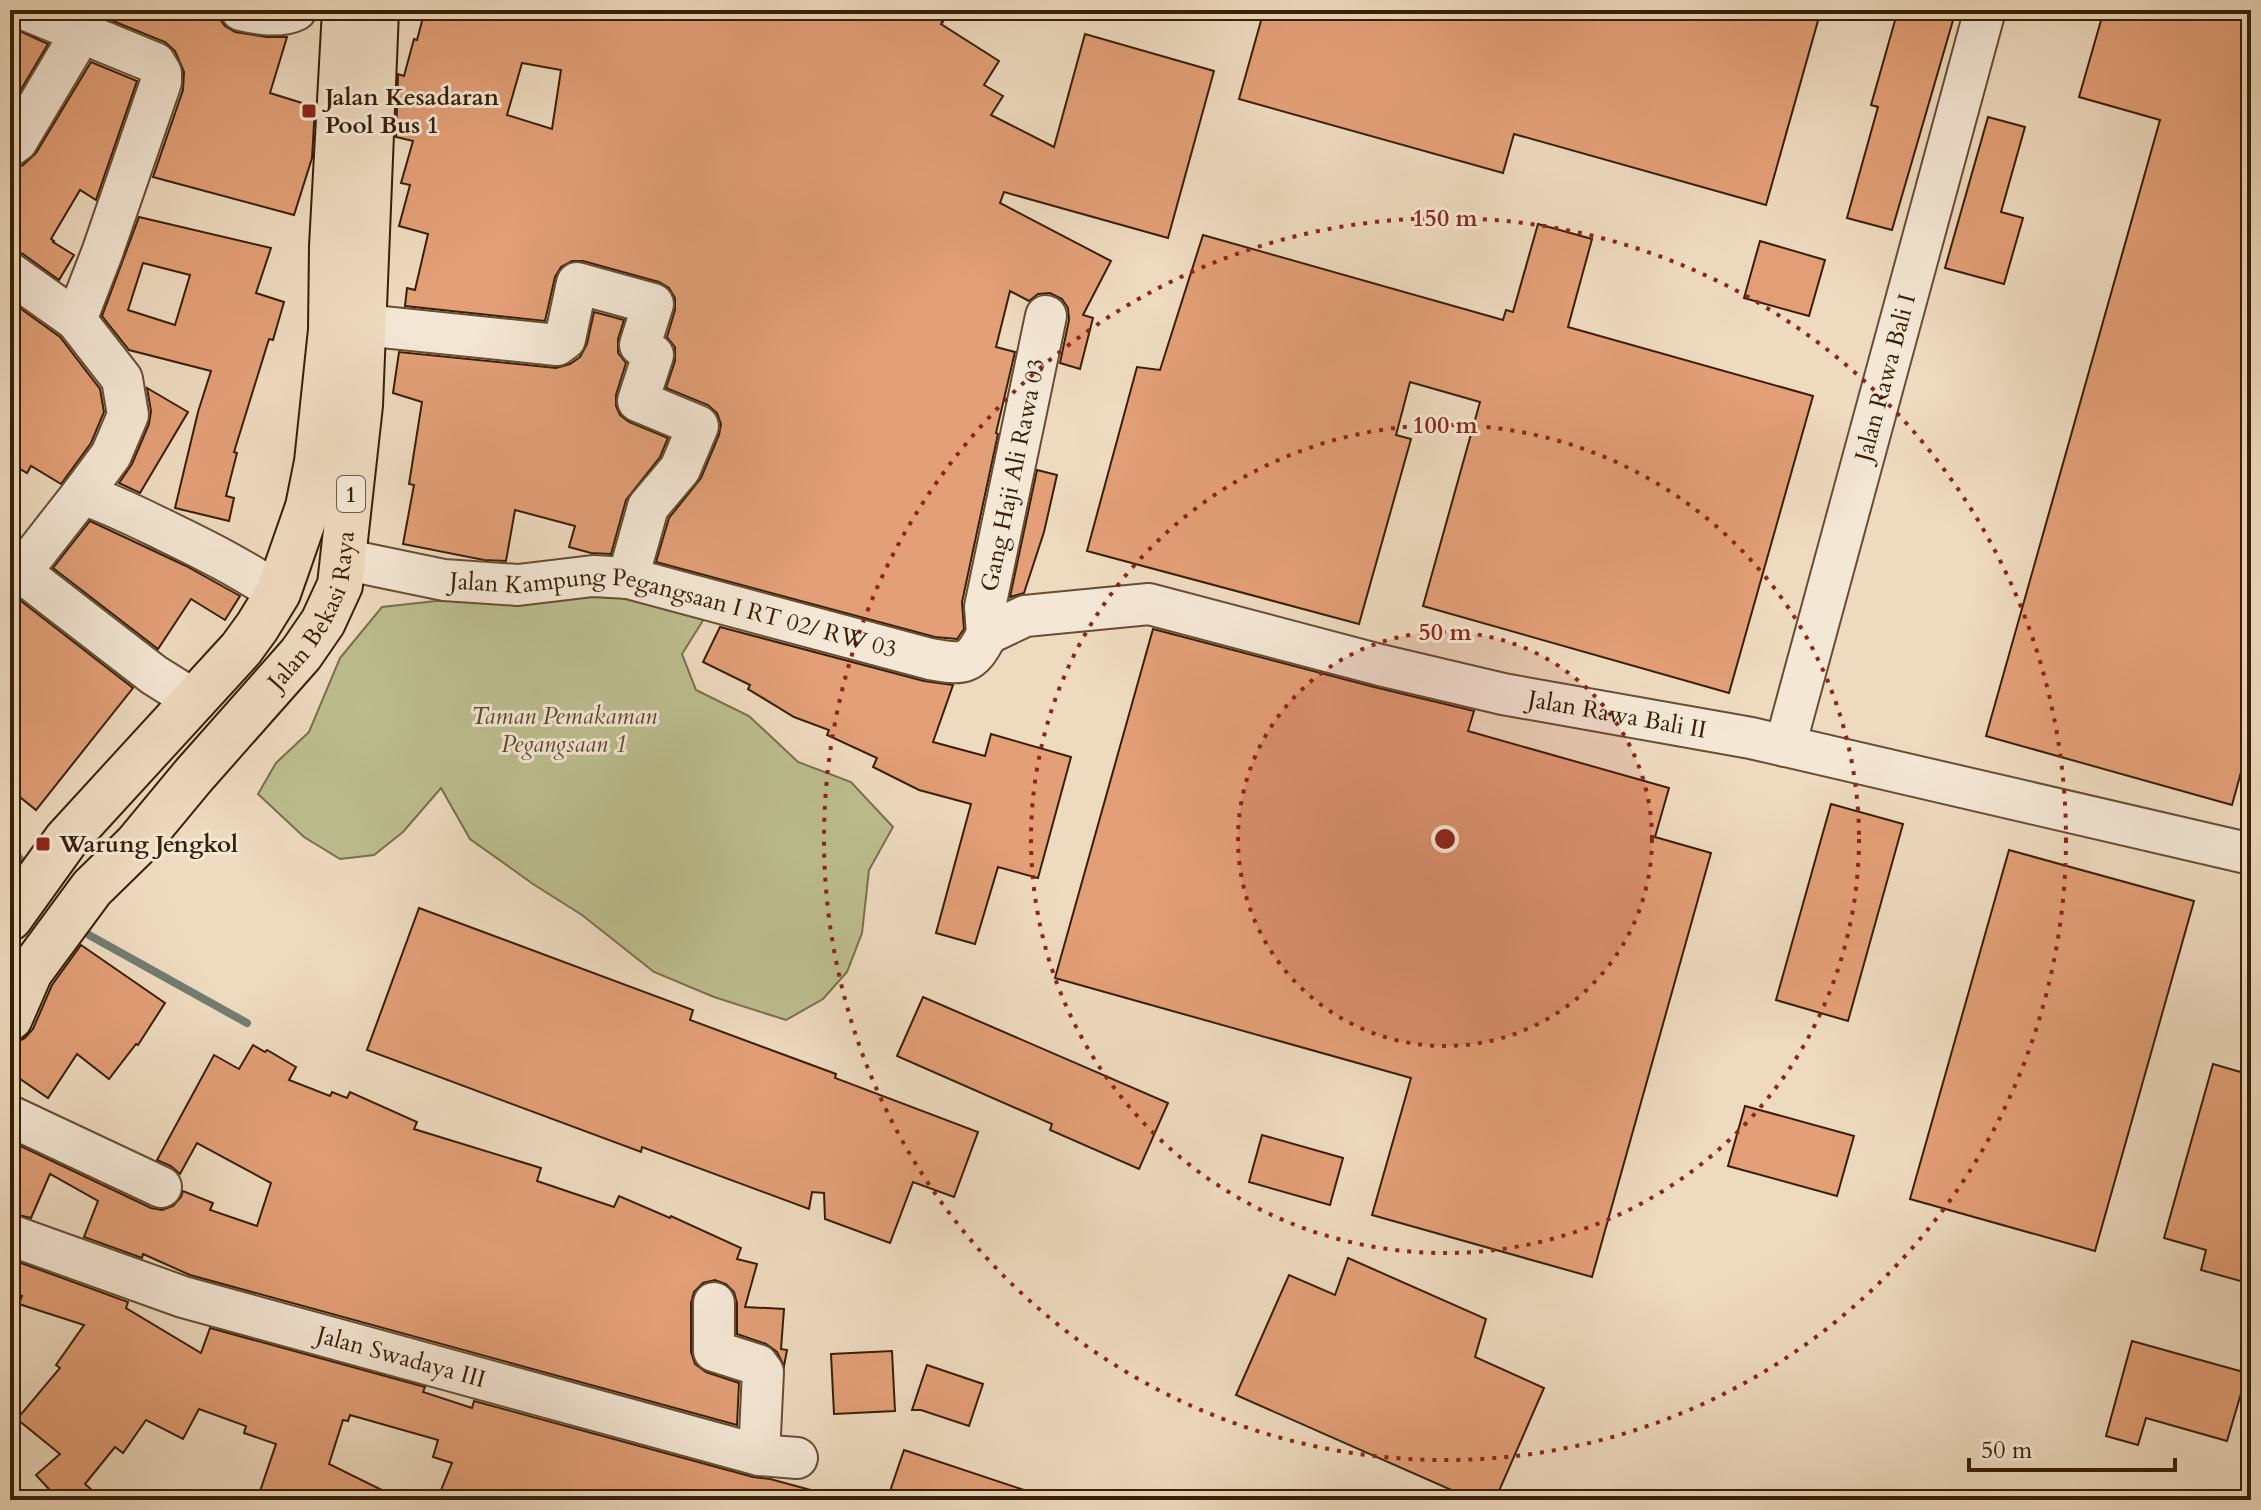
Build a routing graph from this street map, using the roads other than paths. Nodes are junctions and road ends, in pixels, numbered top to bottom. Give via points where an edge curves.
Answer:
1 (26, 10) edge
2 (241, 10) edge
3 (296, 10) edge
4 (1985, 10) edge
5 (343, 13) edge
6 (84, 22) edge
7 (10, 146) edge
8 (10, 273) edge
9 (1046, 316) dead end
10 (76, 320) junction
11 (363, 325) junction
12 (82, 494) junction
13 (344, 561) junction
14 (628, 578) junction
15 (278, 593) junction
16 (987, 634) junction
17 (194, 700) junction
18 (1785, 746) junction
19 (2251, 854) edge
20 (10, 918) edge
21 (10, 1018) edge
22 (10, 1116) edge
23 (161, 1187) dead end
24 (10, 1235) edge
25 (714, 1303) dead end

1 - 6 street
2 - 3 street
4 - 18 street, Jalan Rawa Bali I
5 - 11 highway, Jalan Bekasi Raya / 1
5 - 15 highway, Jalan Bekasi Raya / 1 via 331,330 317,462 308,507
6 - 7 street
6 - 10 street via 155,63 161,82
8 - 10 street
9 - 16 street, Gang Haji Ali Rawa 03 via 985,607
10 - 12 street via 122,379 128,415 111,455
11 - 13 highway, Jalan Bekasi Raya / 1
11 - 14 street via 557,345 565,339 577,283 653,304 640,345 653,355 638,401 698,426 680,469 648,507
12 - 15 street via 189,543
12 - 17 street via 28,563 30,577
13 - 14 street, Jalan Kampung Pegangsaan I RT 02/ RW 03 via 444,580 518,585 593,576
13 - 21 highway, Jalan Bekasi Raya / 1 via 340,585 323,622 301,654 136,845 92,888 30,972
14 - 16 street, Jalan Kampung Pegangsaan I RT 02/ RW 03 via 953,663 978,652
15 - 17 highway, Jalan Bekasi Raya / 1 via 241,649
16 - 18 street, Jalan Rawa Bali II via 1025,616 1149,604 1503,694
17 - 20 highway, Jalan Bekasi Raya / 1 via 66,840
18 - 19 street, Jalan Rawa Bali II
22 - 23 street
24 - 25 street, Jalan Swadaya III via 183,1297 778,1456 763,1372 758,1365 714,1351

